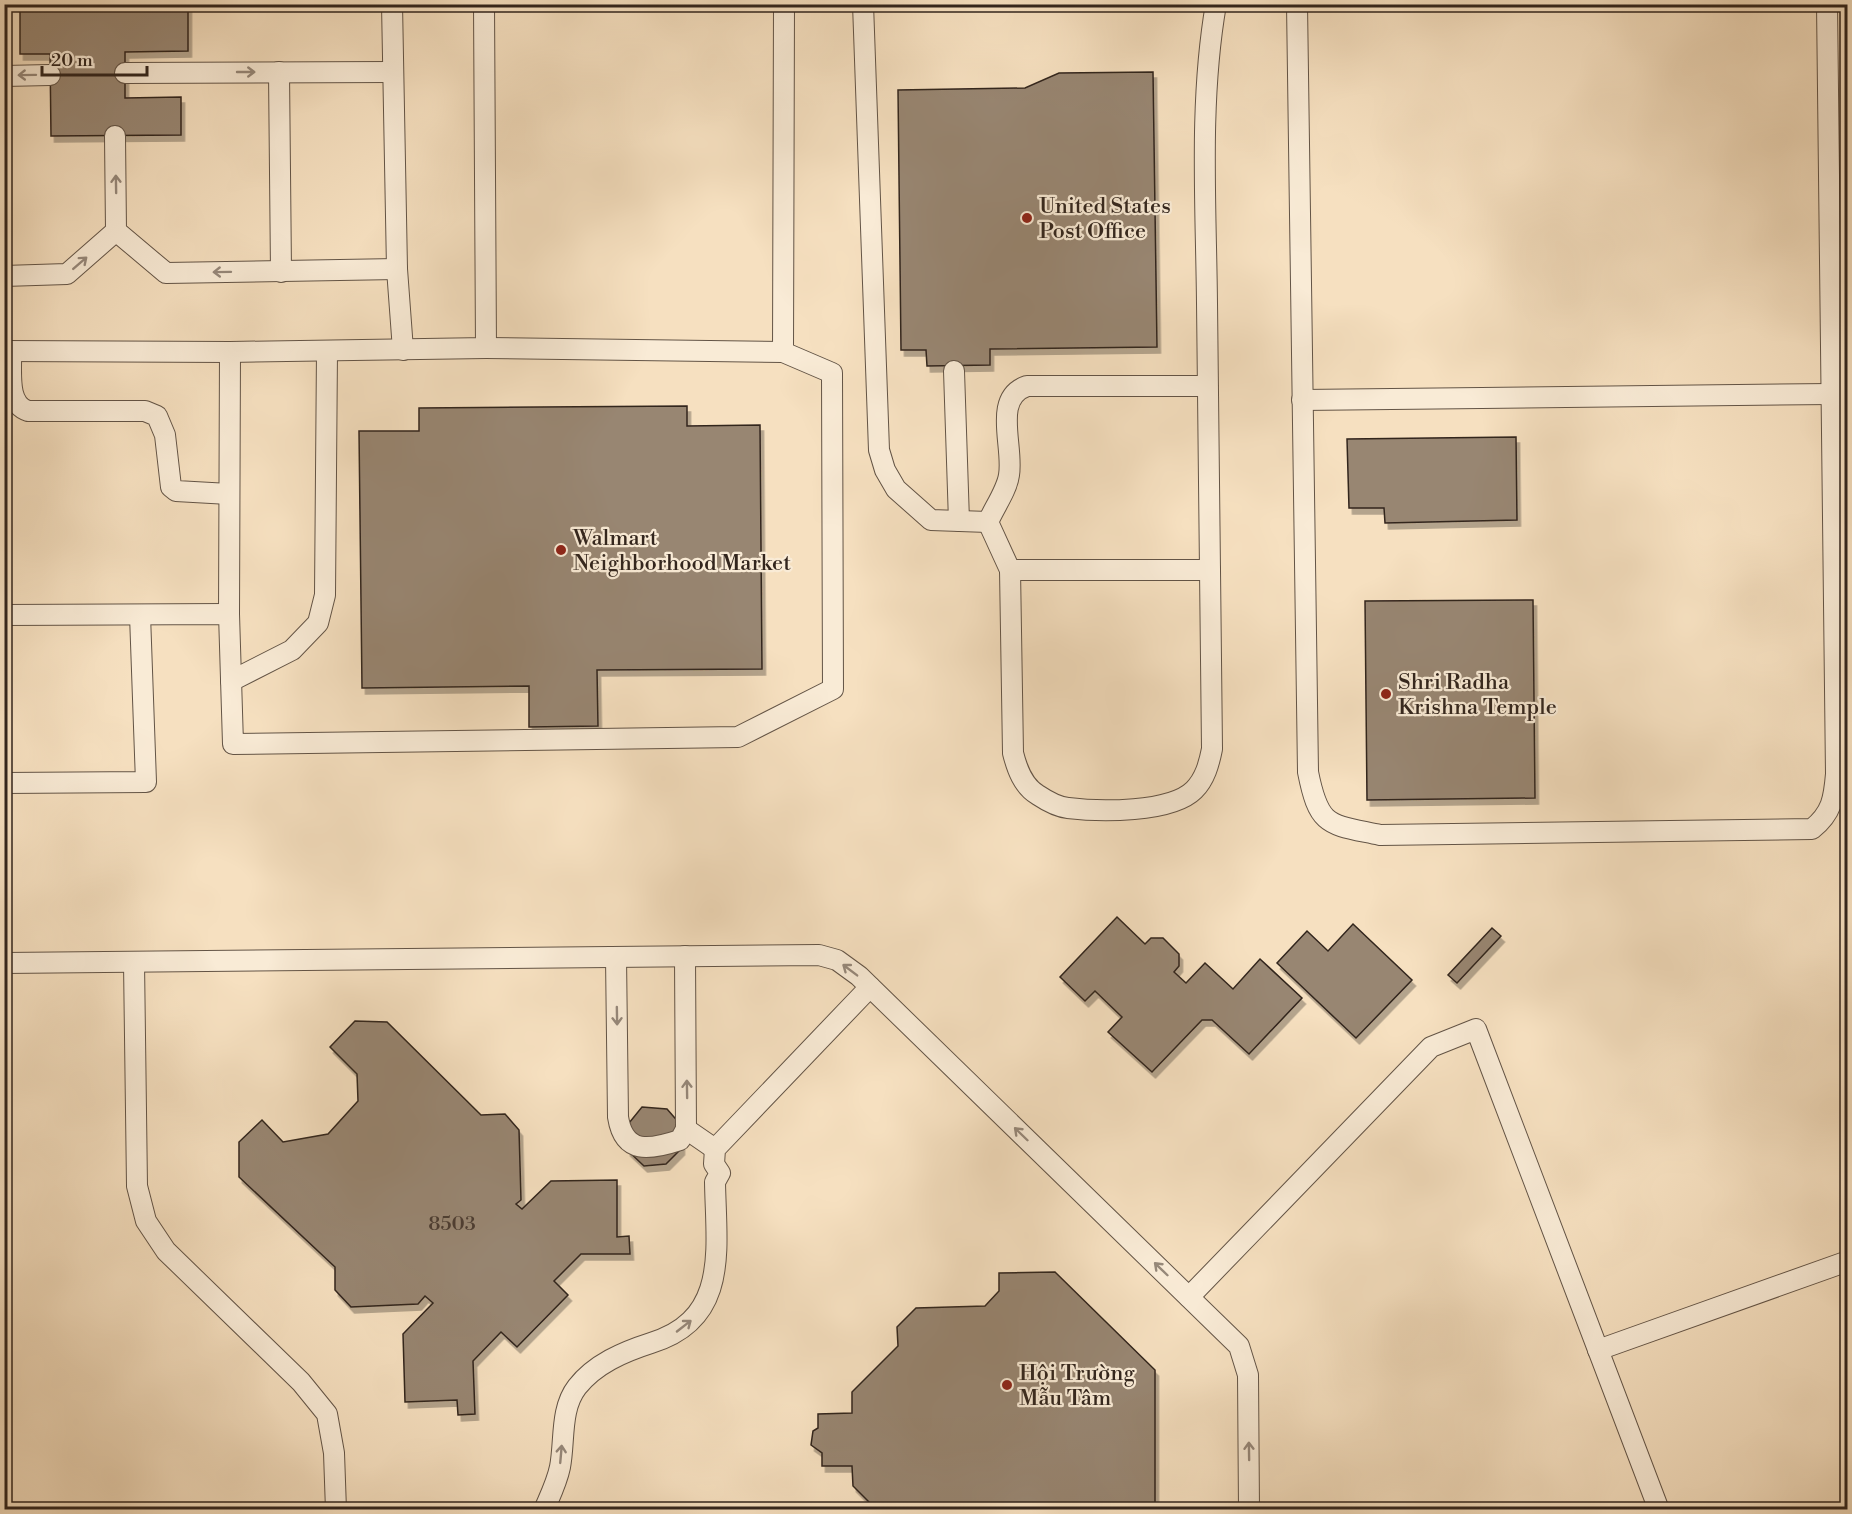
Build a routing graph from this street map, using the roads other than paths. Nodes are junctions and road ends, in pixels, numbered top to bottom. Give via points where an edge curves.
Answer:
1 (392, 4) edge
2 (484, 4) edge
3 (784, 4) edge
4 (862, 4) edge
5 (1216, 4) edge
6 (1297, 4) edge
7 (1827, 4) edge
8 (279, 72) junction
9 (392, 72) junction
10 (125, 73) dead end
11 (50, 75) dead end
12 (4, 76) edge
13 (115, 136) dead end
14 (116, 231) junction
15 (398, 269) junction
16 (280, 272) junction
17 (4, 276) edge
18 (486, 348) junction
19 (403, 350) junction
20 (8, 351) edge
21 (327, 351) junction
22 (230, 352) junction
23 (783, 352) junction
24 (954, 371) dead end
25 (1208, 386) junction
26 (1832, 394) junction
27 (1302, 400) junction
28 (229, 494) junction
29 (959, 521) junction
30 (988, 522) junction
31 (1010, 570) junction
32 (1210, 570) junction
33 (229, 614) junction
34 (4, 615) edge
35 (140, 615) junction
36 (231, 681) junction
37 (4, 783) edge
38 (685, 956) junction
39 (616, 957) junction
40 (134, 962) junction
41 (4, 963) edge
42 (870, 987) junction
43 (686, 1130) junction
44 (715, 1149) junction
45 (1848, 1261) edge
46 (1189, 1297) junction
47 (1598, 1350) junction
48 (336, 1509) edge
49 (544, 1509) edge
50 (1249, 1509) edge
51 (1659, 1509) edge

1 - 9 lane
2 - 18 lane
3 - 23 lane
4 - 29 lane via 879,450 896,489 932,520
5 - 25 lane via 1207,55
6 - 27 lane
7 - 26 lane
8 - 9 lane
10 -> 8 lane
8 - 16 lane
9 - 15 lane
11 -> 12 lane
14 -> 13 lane
16 -> 14 lane via 166,273
17 -> 14 lane via 68,274
15 - 16 lane
15 - 19 lane
18 - 19 lane
18 - 23 lane
19 - 21 lane
20 - 22 lane
20 - 28 lane via 14,401 19,408 145,411 157,416 165,435 171,487 176,491
21 - 22 lane
21 - 36 lane via 325,595 318,623 292,650
22 - 28 lane
23 - 36 lane via 832,374 833,688 738,738 233,744
24 - 29 lane
25 - 30 lane via 1017,389 1007,407 1009,475
25 - 32 lane
26 - 27 lane
26 - 27 lane via 1836,774 1834,801 1824,819 1812,829 1380,835 1332,824 1314,804 1308,772
28 - 33 lane
29 - 30 lane
30 - 31 lane
31 - 32 lane
31 - 32 lane via 1013,753 1023,781 1036,794 1067,808 1165,806 1181,800 1198,785 1209,765 1212,748
33 - 35 lane
33 - 36 lane
34 - 35 lane
35 - 37 lane via 146,782
38 - 39 lane
42 -> 38 lane via 837,960 819,955
43 -> 38 lane
39 - 40 lane
39 -> 43 lane via 620,1133 628,1142 645,1148 680,1140
40 - 41 lane
40 - 48 lane via 137,1186 146,1221 166,1251 301,1382 327,1414 334,1453
42 - 44 lane
46 -> 42 lane
43 - 44 lane
49 -> 44 lane via 560,1467 566,1413 575,1389 609,1360 684,1329 712,1290 716,1265 715,1182 720,1173 714,1164
45 - 47 lane
46 - 47 lane via 1431,1047 1476,1029
50 -> 46 lane via 1247,1369 1239,1346
47 - 51 lane

